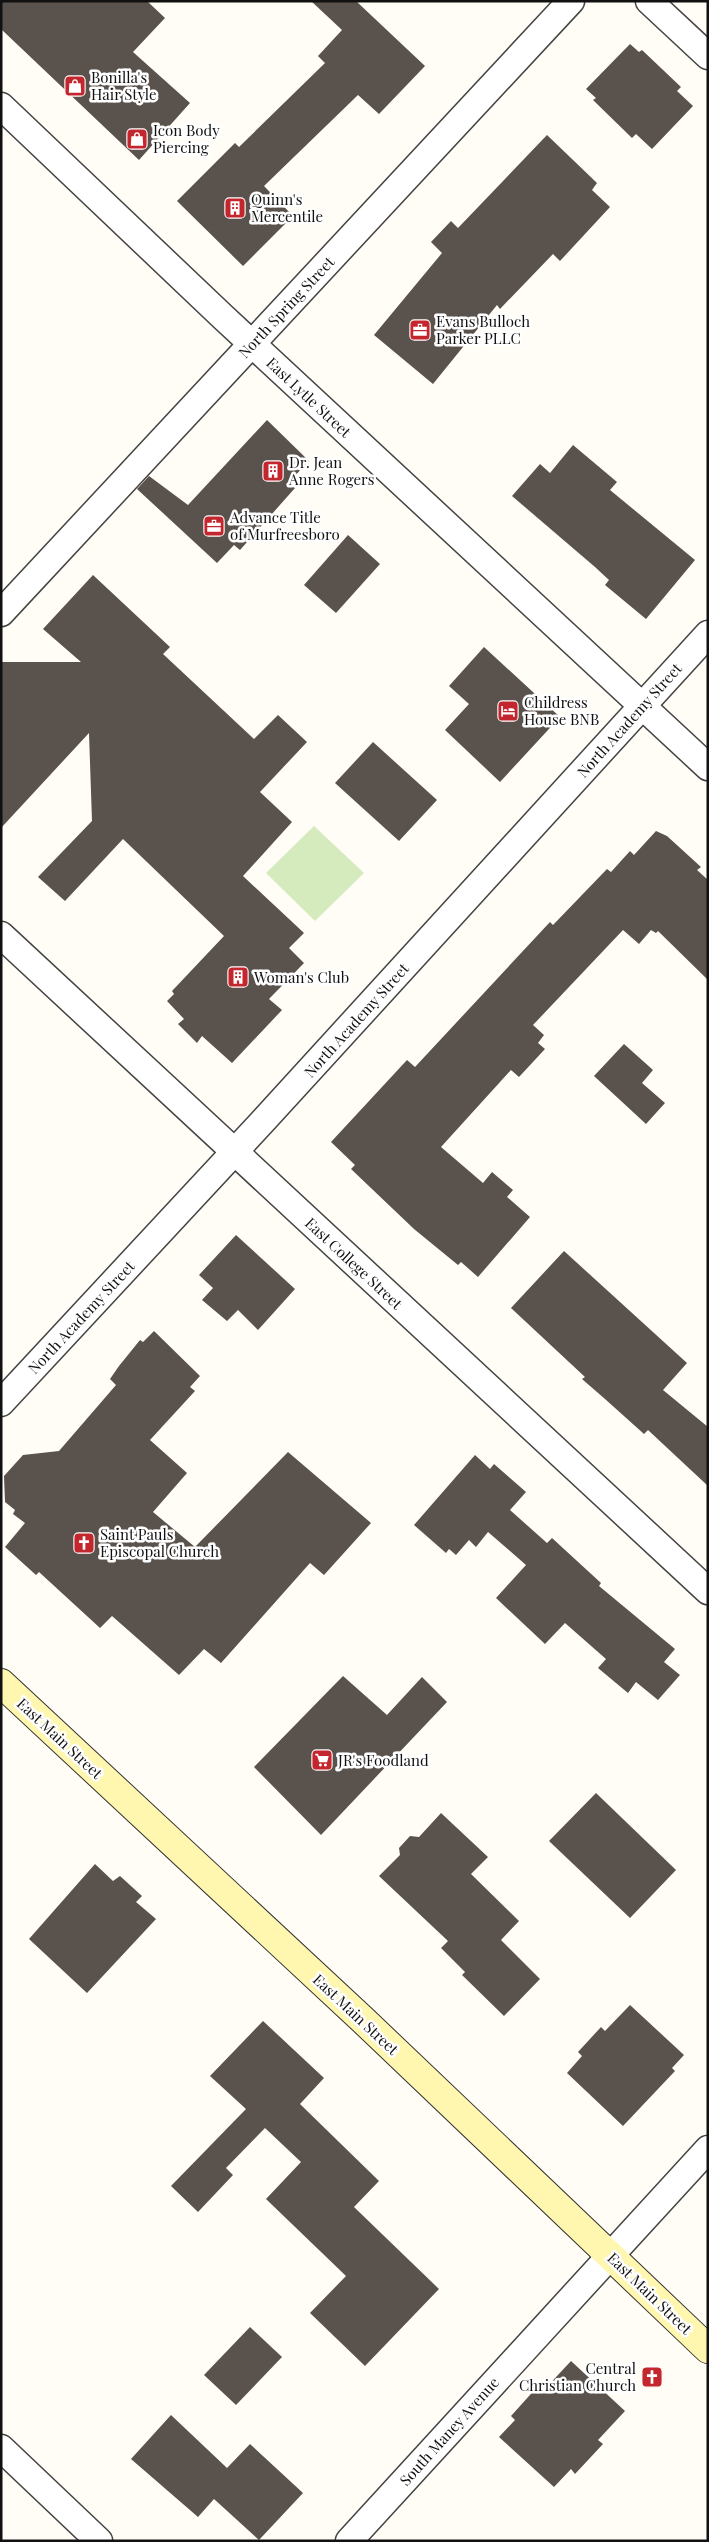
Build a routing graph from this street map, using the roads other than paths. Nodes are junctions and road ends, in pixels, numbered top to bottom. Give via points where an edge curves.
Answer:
1 (571, 1) edge
2 (649, 1) edge
3 (708, 56) edge
4 (1, 106) edge
5 (252, 344) junction
6 (1, 613) edge
7 (708, 634) edge
8 (642, 705) junction
9 (708, 767) edge
10 (1, 935) edge
11 (234, 1152) junction
12 (1, 1404) edge
13 (708, 1591) edge
14 (1, 1683) edge
15 (708, 2149) edge
16 (611, 2255) junction
17 (708, 2349) edge
18 (1, 2448) edge
19 (99, 2541) edge
20 (349, 2541) edge

1 - 5 street, North Spring Street
2 - 3 street
4 - 5 street, East Lytle Street
5 - 6 street, North Spring Street
5 - 8 street, East Lytle Street
7 - 8 street, North Academy Street
8 - 9 street, East Lytle Street
8 - 11 street, North Academy Street
10 - 11 street, East College Street
11 - 12 street, North Academy Street
11 - 13 street, East College Street
14 - 16 street, East Main Street
15 - 16 street, South Maney Avenue
16 - 17 street, East Main Street
16 - 20 street, South Maney Avenue
18 - 19 street

